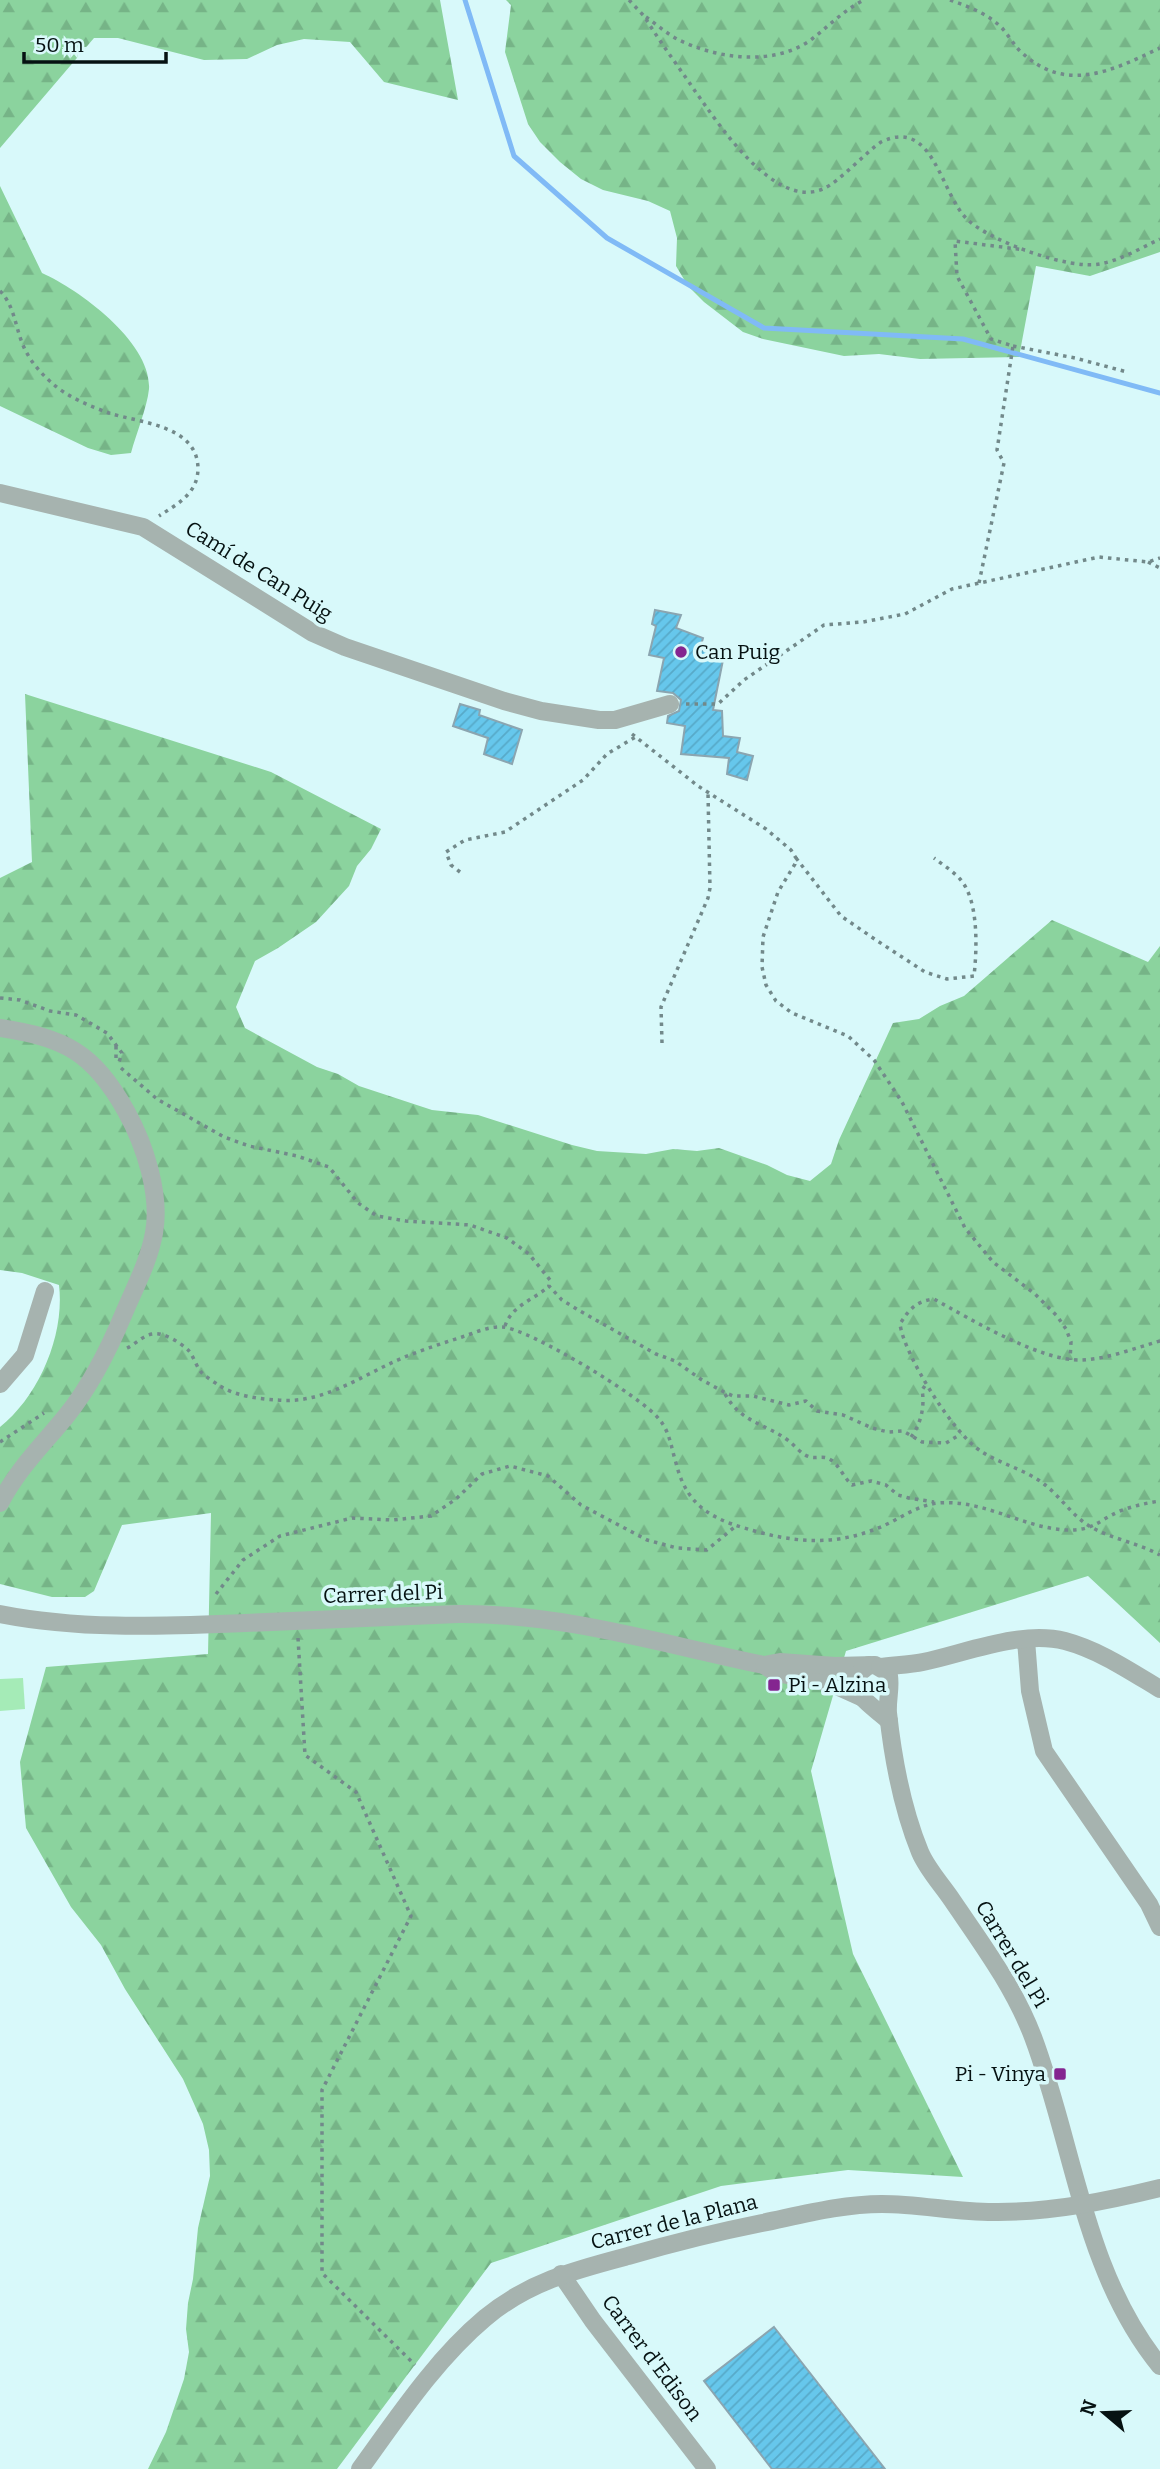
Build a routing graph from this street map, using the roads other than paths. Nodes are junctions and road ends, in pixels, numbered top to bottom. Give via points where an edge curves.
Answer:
1 (0, 493) edge
2 (663, 706) road end
3 (0, 1028) edge
4 (45, 1291) dead end
5 (0, 1384) edge
6 (0, 1503) edge
7 (0, 1614) edge
8 (1026, 1640) junction
9 (918, 1663) junction
10 (764, 1665) junction
11 (875, 1666) junction
12 (889, 1689) junction
13 (1160, 1689) edge
14 (863, 1698) junction
15 (889, 1721) junction
16 (1160, 1927) edge
17 (1160, 2188) edge
18 (1081, 2205) junction
19 (561, 2274) junction
20 (1160, 2366) edge
21 (360, 2469) edge
22 (707, 2469) edge

1 - 2 street, Camí de Can Puig via 143,527 327,640 516,705 615,720
3 - 6 street via 57,1040 89,1060 106,1080 136,1129 149,1164 154,1231 147,1259 104,1358
4 - 5 street via 25,1355
7 - 10 street, Carrer del Pi via 84,1626 496,1614 606,1630
8 - 9 street, Carrer del Pi
8 - 13 street, Carrer del Pi via 1061,1640 1083,1647
8 - 16 street via 1030,1690 1044,1751
9 - 11 street, Carrer del Pi
9 - 12 street via 901,1672
10 - 11 street, Carrer del Pi
10 - 14 street, Carrer del Pi via 776,1673 830,1683
11 - 12 street via 889,1676
11 - 14 street via 856,1676 855,1687
12 - 14 street via 883,1698
12 - 15 street, Carrer del Pi
14 - 15 street, Carrer del Pi
15 - 18 street, Carrer del Pi via 905,1811 921,1855 1025,2016 1048,2078
17 - 18 street, Carrer de la Plana
18 - 19 street, Carrer de la Plana via 997,2213 860,2206 695,2237
18 - 20 street, Carrer del Pi via 1125,2315
19 - 21 street, Carrer de la Plana via 522,2291 456,2346
19 - 22 street, Carrer d'Edison

